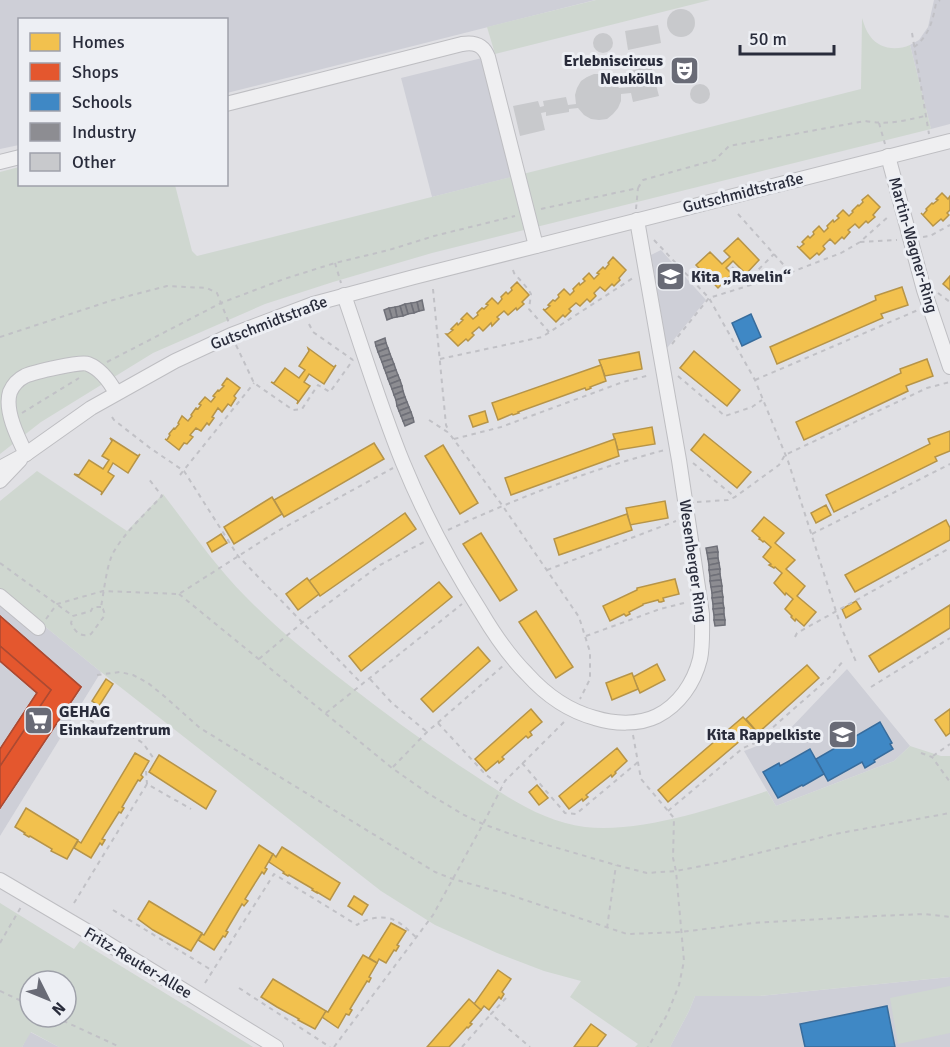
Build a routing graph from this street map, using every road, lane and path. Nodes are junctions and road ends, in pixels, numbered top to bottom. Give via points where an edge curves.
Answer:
1 (940, 0) edge
2 (912, 33) dead end
3 (914, 47) junction
4 (228, 103) edge
5 (925, 116) junction
6 (879, 123) junction
7 (928, 131) dead end
8 (950, 141) edge
9 (888, 156) junction
10 (18, 158) edge
11 (0, 162) edge
12 (638, 188) junction
13 (901, 205) junction
14 (527, 212) junction
15 (738, 214) dead end
16 (637, 220) junction
17 (650, 236) dead end
18 (536, 246) junction
19 (774, 254) junction
20 (335, 263) junction
21 (732, 267) dead end
22 (513, 270) dead end
23 (646, 270) junction
24 (790, 272) junction
25 (746, 282) junction
26 (747, 286) junction
27 (433, 289) dead end
28 (344, 295) junction
29 (709, 298) junction
30 (221, 303) junction
31 (929, 306) junction
32 (309, 324) dead end
33 (549, 332) junction
34 (231, 335) junction
35 (0, 337) edge
36 (362, 347) junction
37 (660, 351) junction
38 (440, 359) junction
39 (352, 360) junction
40 (950, 367) edge
41 (96, 368) junction
42 (663, 371) junction
43 (755, 380) junction
44 (950, 382) edge
45 (254, 383) junction
46 (116, 393) junction
47 (763, 399) junction
48 (112, 417) dead end
49 (11, 420) junction
50 (429, 420) dead end
51 (449, 433) junction
52 (454, 440) junction
53 (26, 454) junction
54 (678, 454) junction
55 (785, 455) junction
56 (403, 462) junction
57 (950, 464) edge
58 (0, 468) edge
59 (184, 471) junction
60 (180, 475) dead end
61 (148, 478) dead end
62 (0, 481) edge
63 (735, 497) junction
64 (502, 506) junction
65 (686, 510) junction
66 (812, 534) junction
67 (437, 535) junction
68 (950, 548) edge
69 (238, 556) junction
70 (0, 563) edge
71 (546, 570) junction
72 (103, 591) junction
73 (179, 594) junction
74 (0, 596) edge
75 (471, 597) junction
76 (700, 599) junction
77 (57, 604) junction
78 (101, 607) junction
79 (836, 610) junction
80 (73, 616) junction
81 (302, 623) junction
82 (38, 628) joint
83 (585, 636) junction
84 (795, 637) dead end
85 (950, 638) edge
86 (513, 658) junction
87 (260, 659) junction
88 (843, 661) dead end
89 (857, 664) dead end
90 (97, 675) dead end
91 (370, 678) junction
92 (362, 684) junction
93 (871, 687) dead end
94 (75, 710) dead end
95 (574, 710) junction
96 (326, 713) junction
97 (630, 722) junction
98 (438, 723) junction
99 (428, 732) junction
100 (950, 744) edge
101 (921, 753) dead end
102 (932, 757) junction
103 (154, 759) dead end
104 (638, 762) junction
105 (522, 763) junction
106 (392, 768) junction
107 (146, 771) dead end
108 (950, 782) edge
109 (147, 784) junction
110 (502, 787) junction
111 (191, 809) dead end
112 (668, 811) junction
113 (950, 813) edge
114 (483, 824) junction
115 (616, 865) junction
116 (676, 871) junction
117 (453, 879) junction
118 (0, 880) edge
119 (26, 896) junction
120 (74, 903) dead end
121 (113, 910) dead end
122 (950, 917) edge
123 (608, 928) junction
124 (681, 932) junction
125 (417, 938) junction
126 (0, 944) edge
127 (213, 971) junction
128 (205, 983) dead end
129 (239, 988) dead end
130 (0, 991) edge
131 (506, 998) dead end
132 (18, 999) edge
133 (491, 1014) junction
134 (78, 1028) edge
135 (120, 1047) edge
136 (276, 1047) edge
137 (332, 1047) edge
138 (462, 1047) edge
139 (530, 1047) edge
140 (648, 1047) edge

1 - 3 path via 929,30
2 - 3 path
3 - 5 path
4 - 14 street via 462,44 477,44 488,57
5 - 6 path
5 - 7 path
6 - 9 path
6 - 12 path via 865,121 729,147 715,160 643,180
8 - 9 street, Gutschmidtstraße
9 - 13 street, Martin-Wagner-Ring
9 - 16 street, Gutschmidtstraße
10 - 11 street
12 - 14 path
12 - 16 path
13 - 24 path via 842,253
13 - 31 street, Martin-Wagner-Ring
14 - 18 street
14 - 20 path
15 - 19 path
16 - 18 street, Gutschmidtstraße
16 - 23 street, Wesenberger Ring
17 - 29 path
18 - 28 street, Gutschmidtstraße
19 - 24 path
19 - 25 path
20 - 28 path
20 - 30 path
21 - 25 path
22 - 33 path via 531,294 529,309
23 - 33 path
23 - 37 street, Wesenberger Ring
24 - 26 path
25 - 26 path
26 - 29 path
27 - 38 path
28 - 34 street, Gutschmidtstraße
28 - 36 street, Wesenberger Ring
29 - 37 path via 667,350
29 - 43 path
30 - 34 path
30 - 35 path via 217,293 207,288 166,286
30 - 41 path
31 - 40 street, Martin-Wagner-Ring
31 - 43 path
32 - 39 path via 313,332
33 - 38 path via 542,337
34 - 45 path
34 - 46 street, Gutschmidtstraße
36 - 39 path
36 - 56 street, Wesenberger Ring
37 - 42 street, Wesenberger Ring
38 - 51 path
39 - 45 path via 330,392 318,385 302,409 293,410
41 - 46 street
41 - 49 path
41 - 49 street via 86,363 24,376 9,394
42 - 47 path via 673,372 725,416
42 - 52 path via 501,428
42 - 54 street, Wesenberger Ring
43 - 47 path
44 - 55 path via 927,388
45 - 59 path
46 - 53 street, Gutschmidtstraße
47 - 55 path
48 - 59 path
49 - 53 street
50 - 51 path
51 - 52 path
52 - 64 path
53 - 58 street, Gutschmidtstraße
53 - 62 street, Gutschmidtstraße
54 - 63 path
54 - 64 path via 628,459
54 - 65 street, Wesenberger Ring
55 - 63 path via 779,465
55 - 66 path
56 - 67 street, Wesenberger Ring
56 - 69 path
57 - 66 path
59 - 60 path
59 - 69 path
61 - 72 path via 162,496 112,556
63 - 65 path
64 - 67 path
64 - 71 path
65 - 71 path
65 - 76 street, Wesenberger Ring
66 - 79 path
67 - 75 street, Wesenberger Ring
67 - 81 path via 380,565
68 - 79 path
69 - 73 path
69 - 81 path
70 - 77 path
71 - 83 path via 579,616
72 - 73 path
72 - 77 path
72 - 78 path
73 - 87 path
74 - 82 street
75 - 86 street, Wesenberger Ring
75 - 91 path
76 - 83 path
76 - 97 street, Wesenberger Ring via 700,659 686,690 665,712
77 - 80 path
77 - 82 path
78 - 80 path
78 - 80 path via 105,615 87,636 78,634 73,627
79 - 84 path
79 - 89 path
81 - 87 path
81 - 92 path
83 - 95 path via 590,652 590,679
85 - 93 path
86 - 95 street, Wesenberger Ring via 537,685
86 - 98 path
87 - 96 path
88 - 112 path via 829,678 755,742
90 - 117 path via 120,672 148,683 200,728 435,872
91 - 92 path
91 - 99 path
92 - 96 path
94 - 103 path via 110,733 128,734 143,742
95 - 97 street, Wesenberger Ring via 605,721
95 - 105 path
96 - 106 path
97 - 104 path
98 - 99 path
98 - 110 path
99 - 106 path
100 - 102 path
101 - 102 path
102 - 108 path
104 - 105 path via 576,814 565,813
104 - 112 path via 641,779
105 - 110 path
106 - 114 path
107 - 109 path
109 - 111 path
109 - 120 path
110 - 114 path
112 - 116 path via 674,818
113 - 116 path via 835,834
114 - 115 path
114 - 117 path
115 - 116 path via 647,873
115 - 123 path
116 - 124 path
117 - 123 path
117 - 125 path
118 - 119 street, Fritz-Reuter-Allee
119 - 126 path
119 - 136 street, Fritz-Reuter-Allee
121 - 127 path
122 - 124 path via 876,915
123 - 124 path via 627,934
124 - 140 path via 684,962 679,985
125 - 127 path via 393,919 380,918 357,925 274,874
125 - 137 path
127 - 128 path
129 - 137 path
130 - 132 path
131 - 133 path
133 - 138 path
133 - 139 path
134 - 135 path

